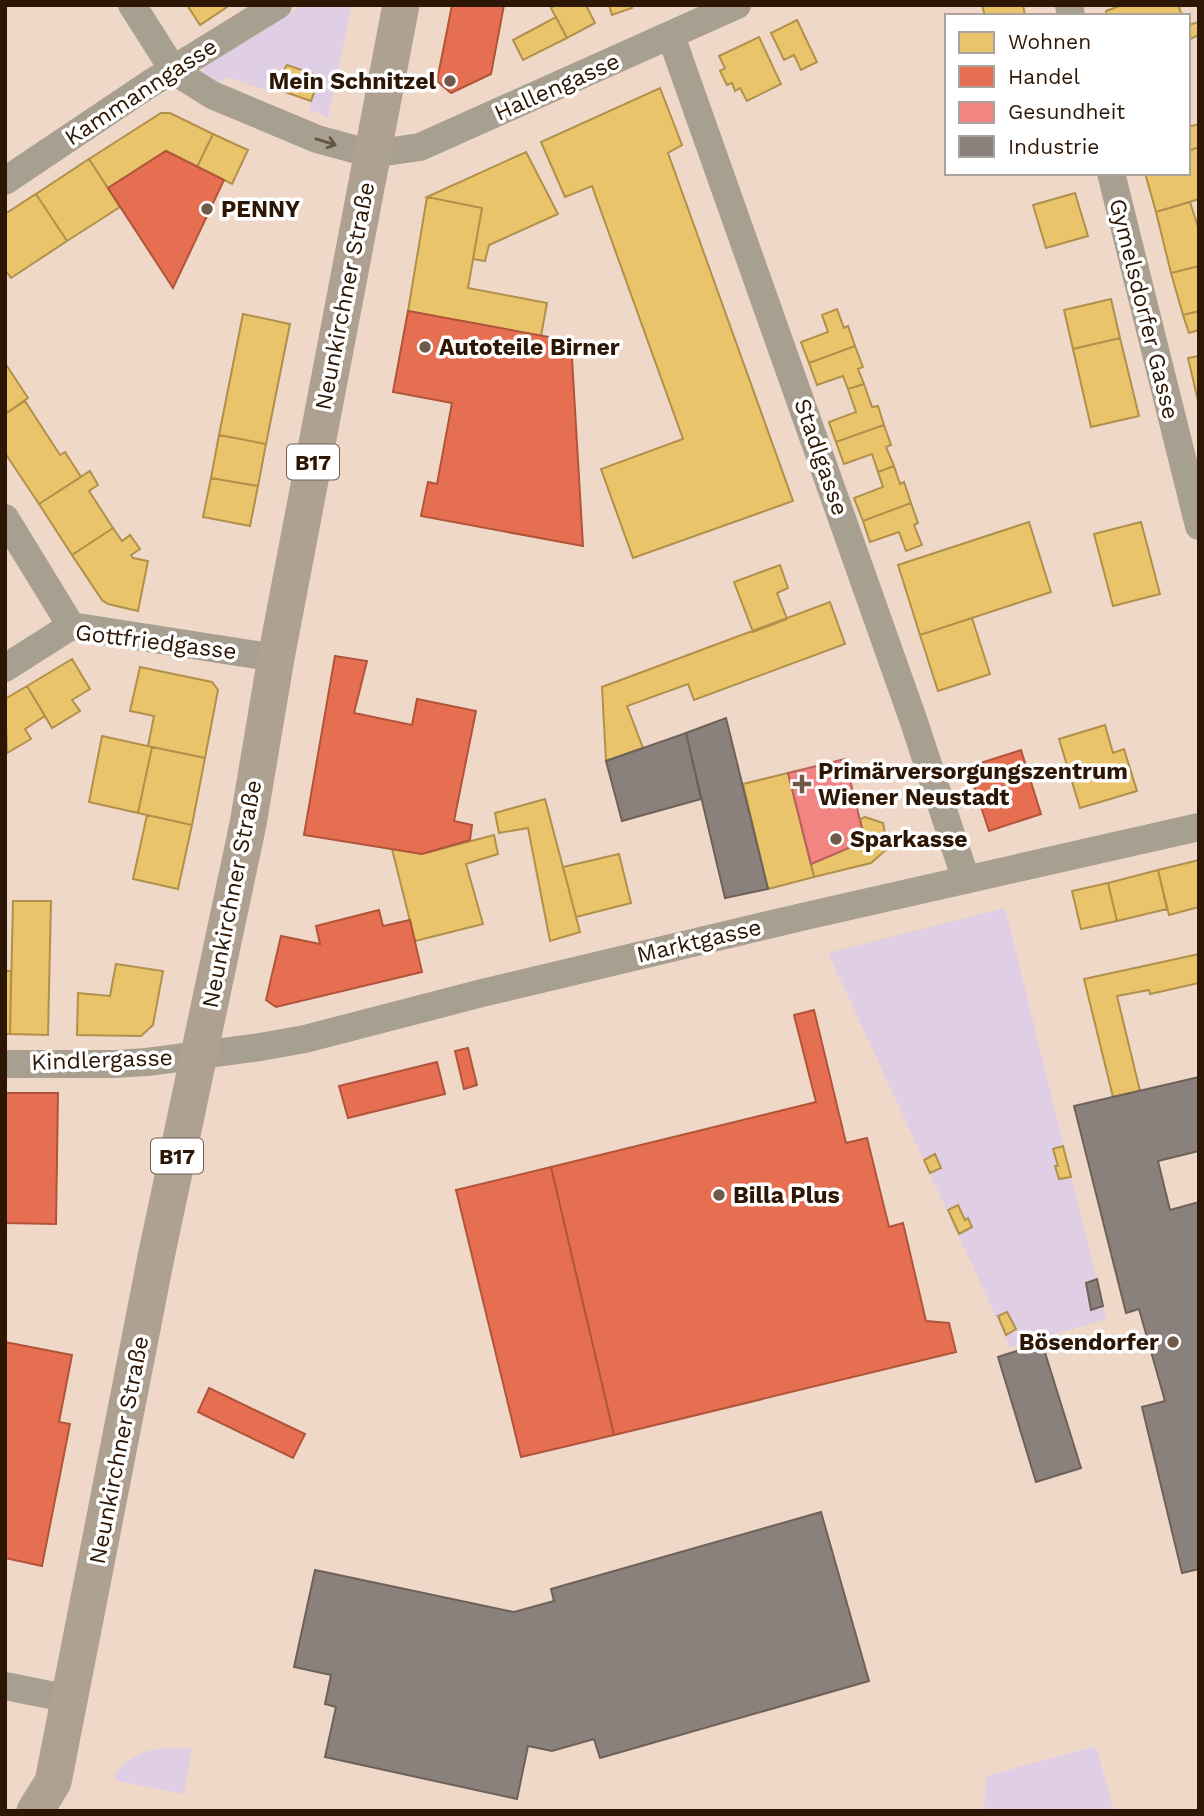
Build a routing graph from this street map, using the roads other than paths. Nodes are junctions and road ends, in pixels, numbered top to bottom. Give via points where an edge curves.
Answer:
1 (132, 5) edge
2 (278, 5) edge
3 (401, 5) edge
4 (737, 5) edge
5 (671, 36) junction
6 (174, 71) junction
7 (372, 154) junction
8 (1111, 175) edge
9 (5, 181) edge
10 (5, 518) edge
11 (1199, 526) edge
12 (71, 626) junction
13 (276, 657) junction
14 (5, 668) edge
15 (1199, 827) edge
16 (966, 880) junction
17 (199, 1055) junction
18 (5, 1064) edge
19 (5, 1686) edge
20 (70, 1699) junction
21 (49, 1801) edge

1 - 6 street
2 - 6 street, Kammanngasse
3 - 7 main road, Neunkirchner Straße / B17
4 - 5 street, Hallengasse
5 - 7 street, Hallengasse via 420,147
5 - 16 street, Stadlgasse via 909,706
6 -> 7 street via 212,95 282,125
6 - 9 street, Kammanngasse
7 - 13 main road, Neunkirchner Straße / B17
8 - 11 street, Gymelsdorfer Gasse
10 - 12 street
12 - 13 street, Gottfriedgasse
12 - 14 street, Gottfriedgasse
13 - 17 main road, Neunkirchner Straße / B17 via 248,824
15 - 16 street, Marktgasse
16 - 17 street, Marktgasse via 305,1039
17 - 18 street, Kindlergasse via 114,1064
17 - 20 main road, Neunkirchner Straße / B17
19 - 20 street
20 - 21 main road, Neunkirchner Straße / B17

